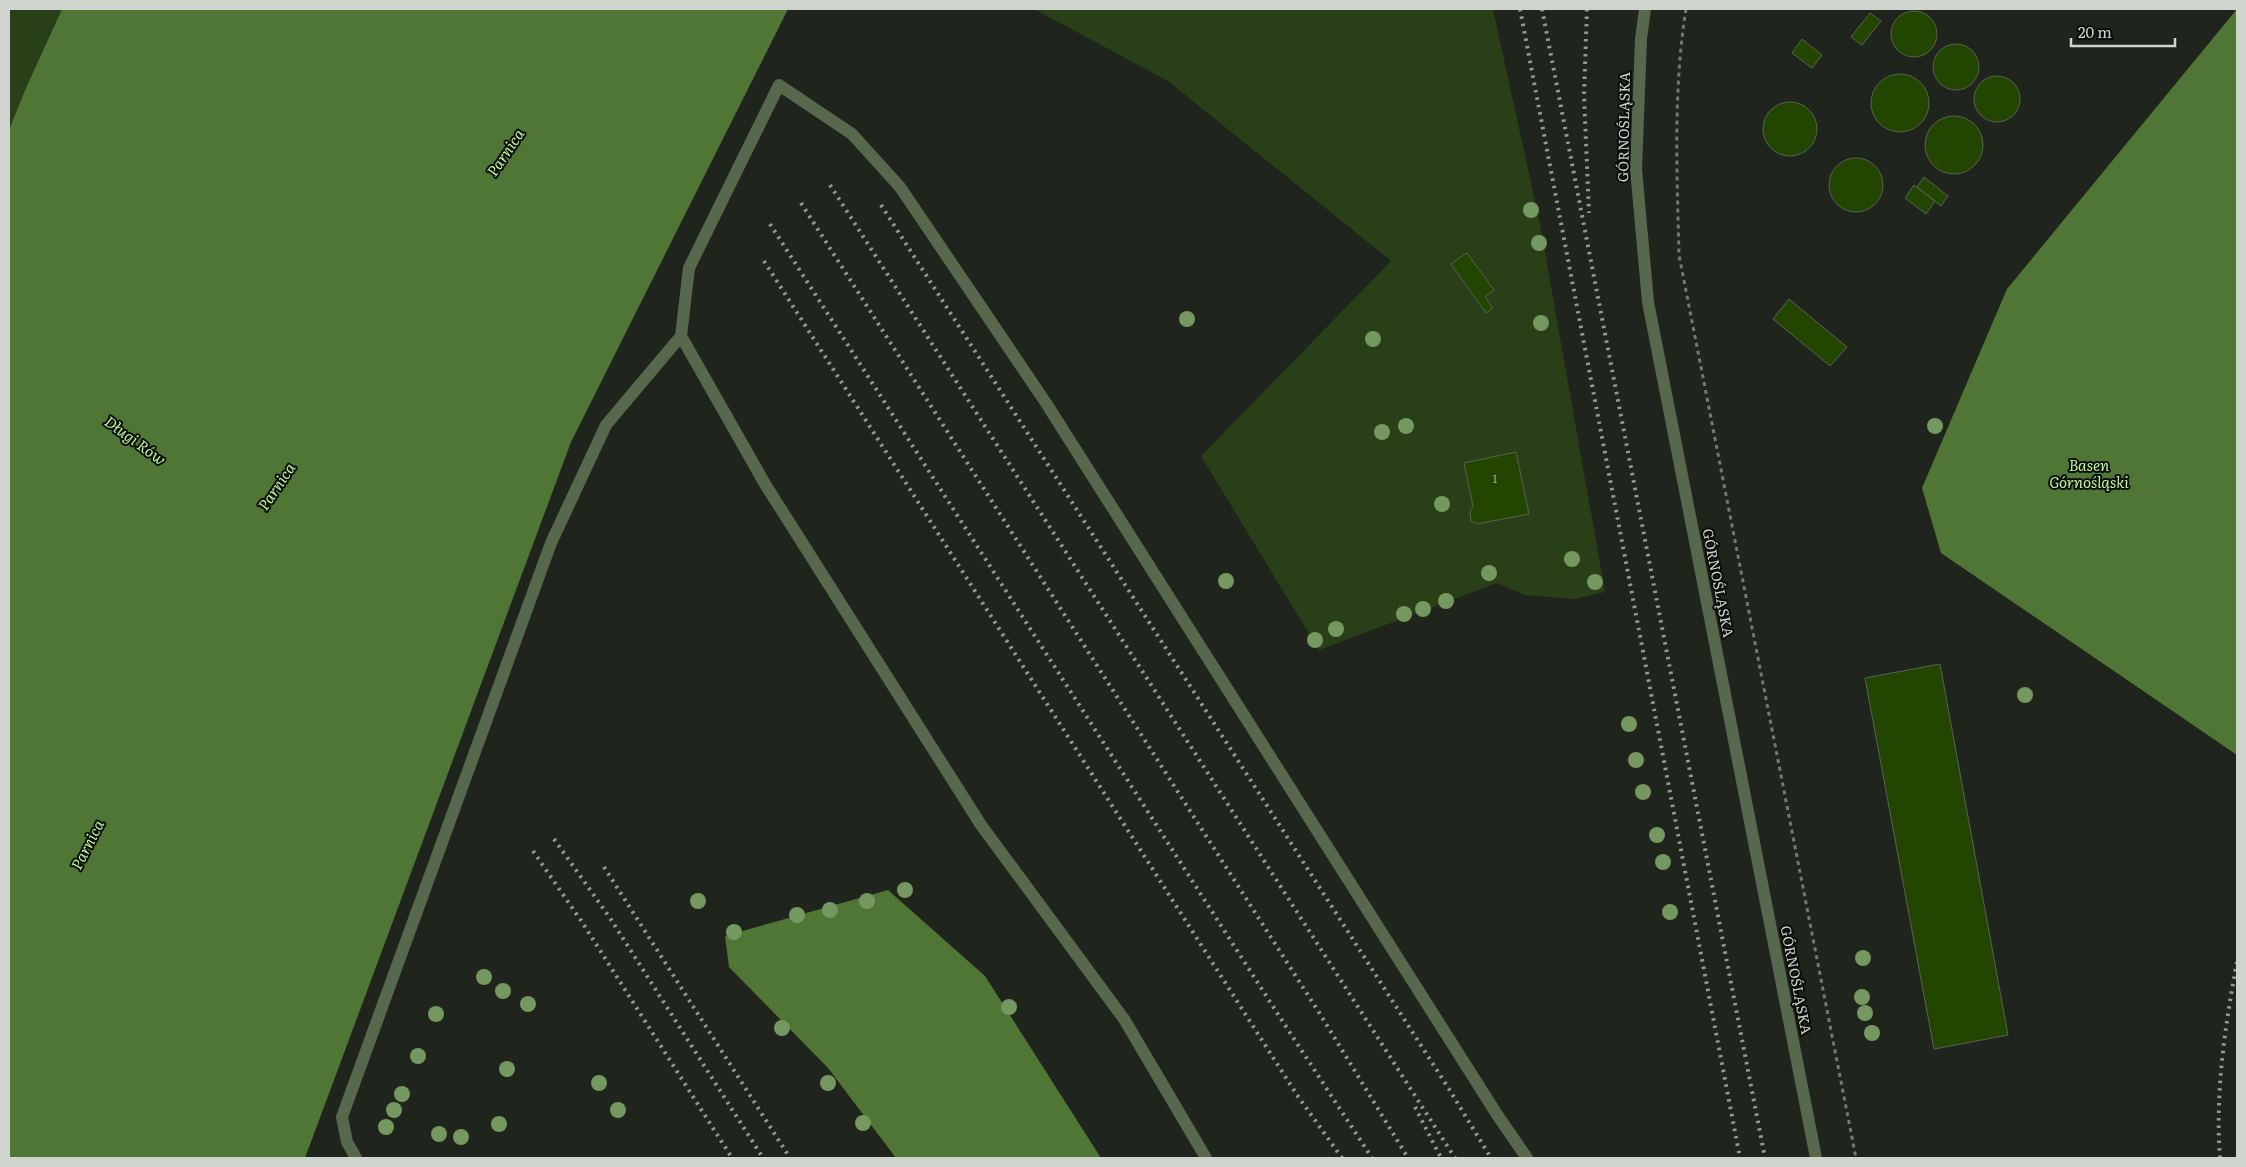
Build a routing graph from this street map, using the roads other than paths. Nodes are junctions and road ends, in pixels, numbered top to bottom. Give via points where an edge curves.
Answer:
1 (1645, 9) edge
2 (681, 336) junction
3 (356, 1158) edge
4 (1206, 1158) edge
5 (1527, 1158) edge
6 (1816, 1158) edge

1 - 6 lane, GÓRNOŚLĄSKA via 1636,169 1648,302
2 - 3 lane via 606,425 551,543 342,1117 347,1142
2 - 4 lane via 765,484 981,825 1124,1019
2 - 5 lane via 690,268 779,85 852,134 900,187 1046,403 1492,1108

